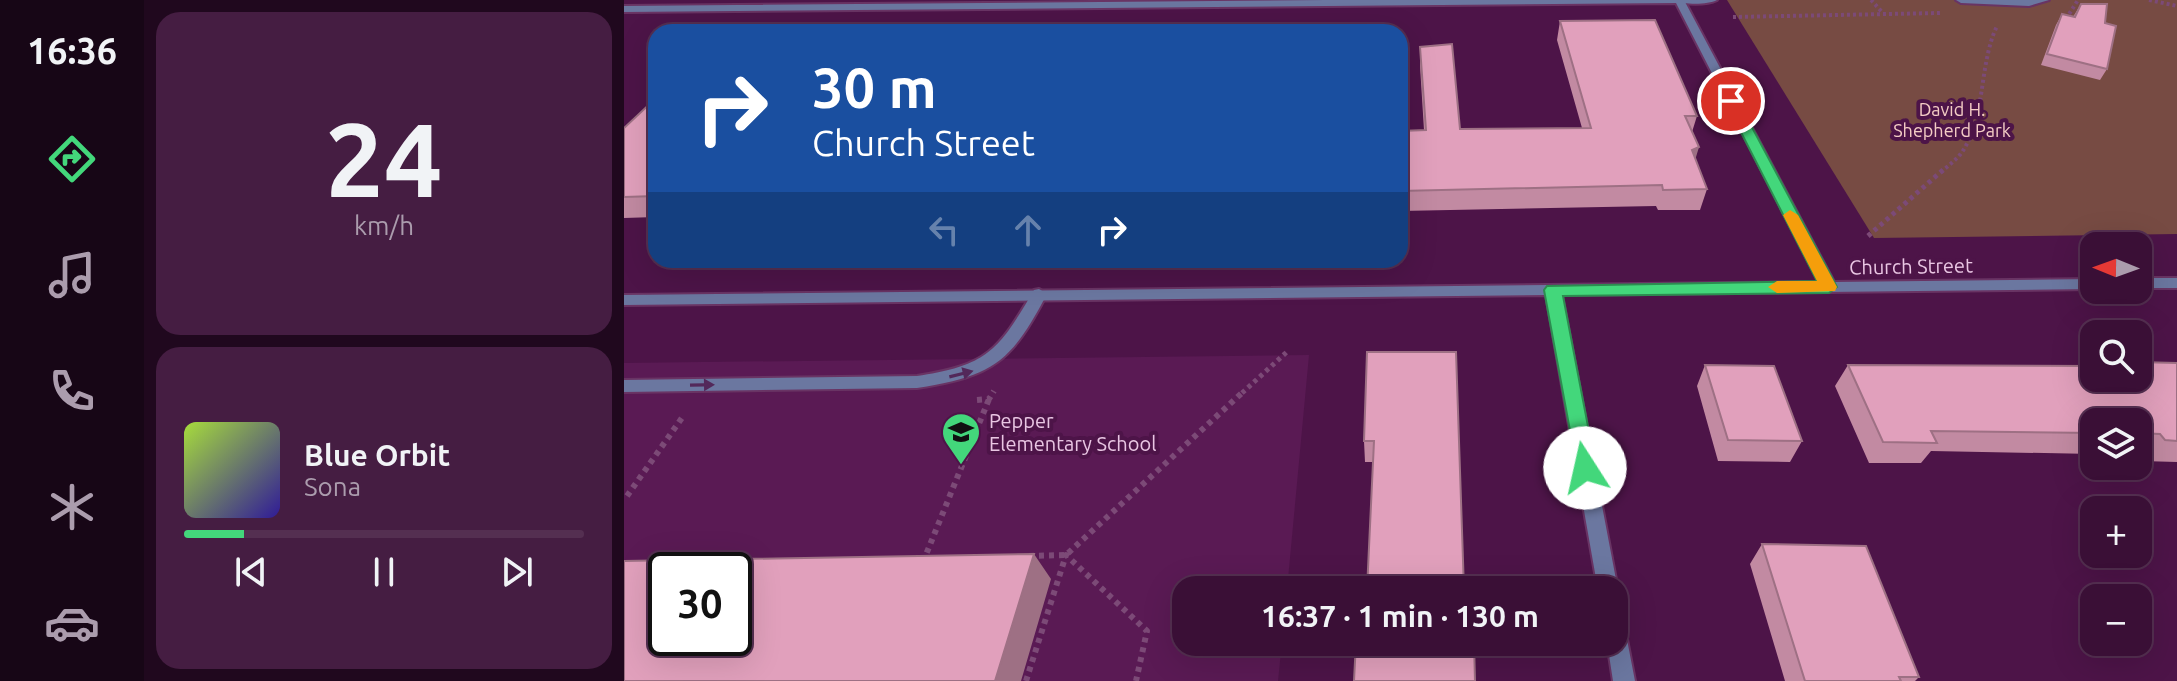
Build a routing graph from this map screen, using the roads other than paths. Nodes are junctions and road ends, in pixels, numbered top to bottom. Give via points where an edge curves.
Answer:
1 (1679, 0) edge
2 (1712, 0) edge
3 (1961, 0) edge
4 (2044, 0) edge
5 (624, 9) edge
6 (2152, 283) edge
7 (2177, 283) edge
8 (2080, 284) edge
9 (1829, 287) junction
10 (1553, 290) junction
11 (1039, 294) junction
12 (624, 300) edge
13 (624, 386) edge
14 (1605, 576) edge
15 (1620, 656) edge
16 (1624, 681) edge

1 - 2 street
1 - 5 street
1 - 9 street
3 - 4 street
6 - 7 street
8 - 9 street, Church Street
9 - 10 street, Church Street
10 - 11 street, Church Street
10 - 14 street
11 - 12 street, Church Street
13 -> 11 street via 917,382 961,376 1001,354
15 - 16 street

